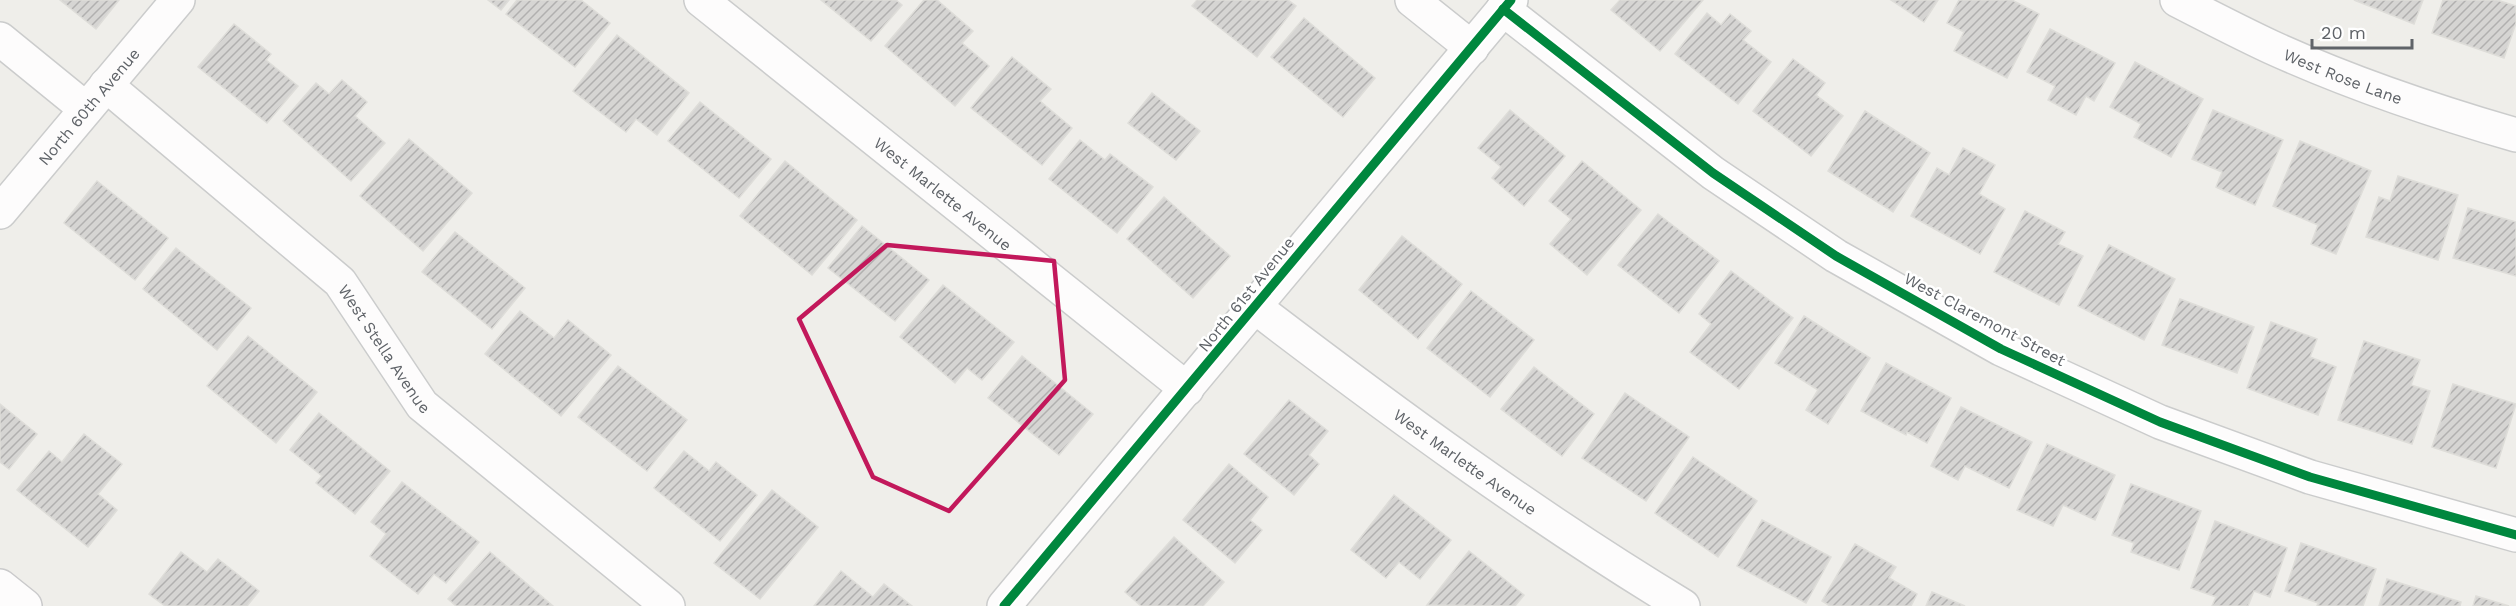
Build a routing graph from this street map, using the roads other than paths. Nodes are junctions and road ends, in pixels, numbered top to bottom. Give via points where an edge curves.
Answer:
1 (178, 0) edge
2 (701, 0) edge
3 (1412, 0) edge
4 (2177, 0) edge
5 (1507, 5) edge
6 (0, 39) edge
7 (1472, 48) junction
8 (96, 97) junction
9 (2516, 135) edge
10 (0, 212) edge
11 (1256, 307) junction
12 (1187, 389) junction
13 (2516, 535) edge
14 (0, 586) edge
15 (25, 606) edge
16 (668, 606) edge
17 (1004, 606) edge
18 (1683, 606) edge

1 - 8 street, North 60th Avenue
2 - 12 street, West Marlette Avenue
3 - 7 street
4 - 9 street, West Rose Lane via 2272,47 2352,80 2440,113
5 - 7 street, North 61st Avenue
5 - 13 street, West Claremont Street via 1732,186 1836,256 2001,349 2160,422 2310,477
6 - 8 street, West Stella Avenue
7 - 11 street, North 61st Avenue
8 - 10 street, North 60th Avenue
8 - 16 street, West Stella Avenue via 340,282 422,405
11 - 12 street, North 61st Avenue
11 - 18 street, West Marlette Avenue via 1513,496
12 - 17 street, North 61st Avenue
14 - 15 street

